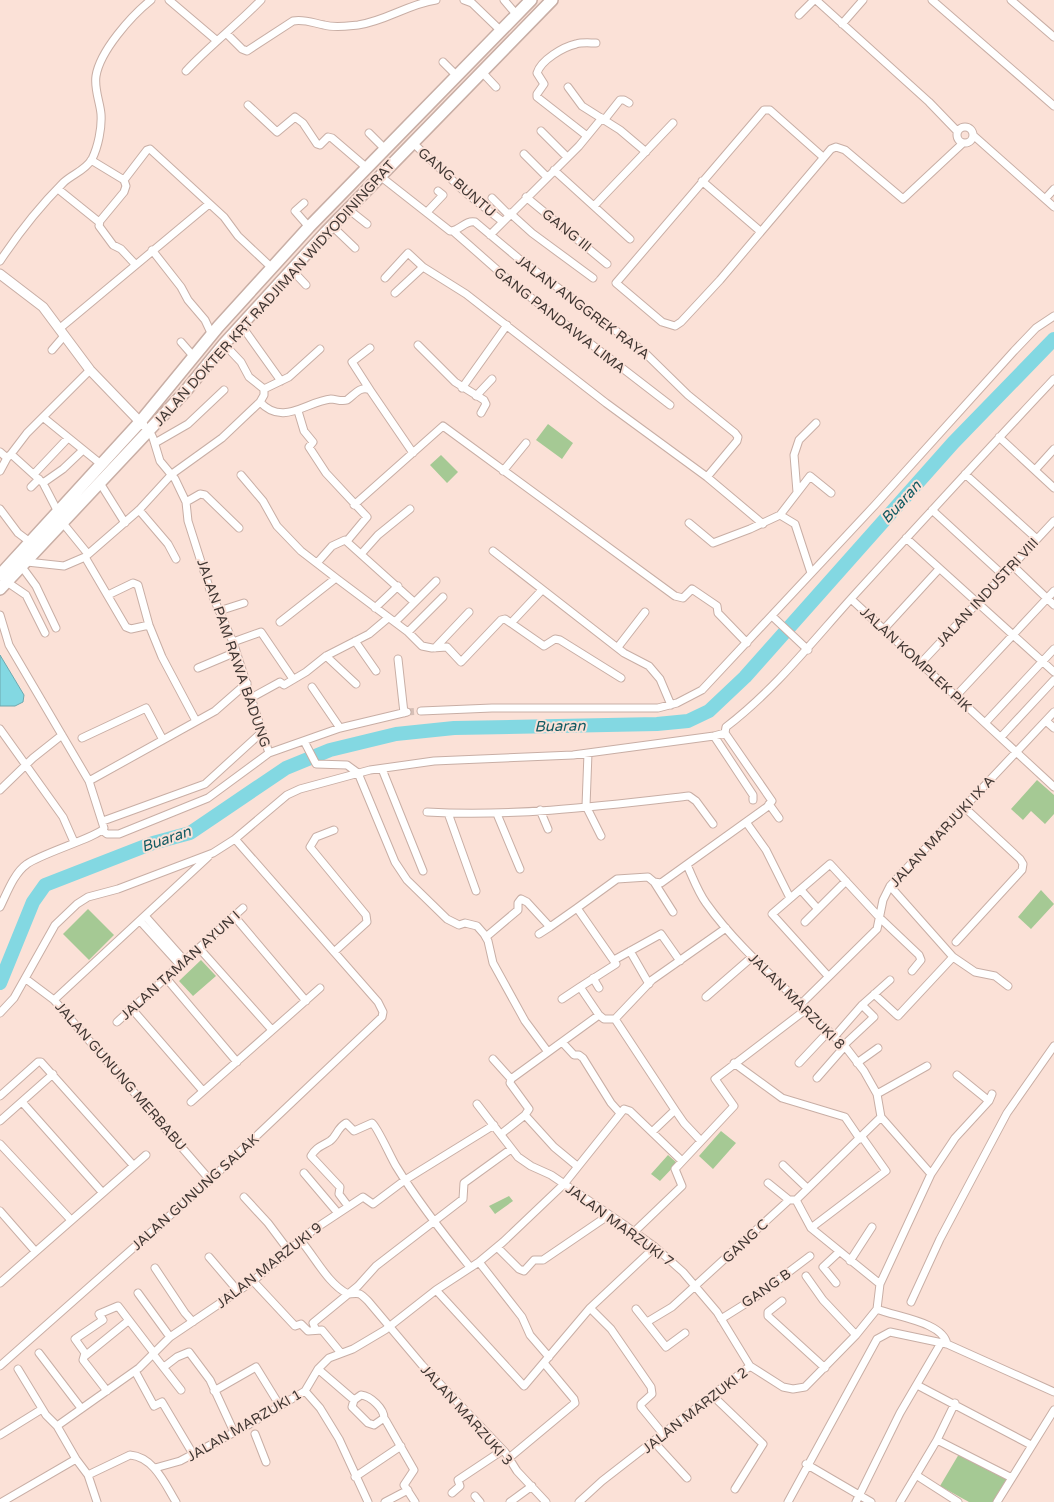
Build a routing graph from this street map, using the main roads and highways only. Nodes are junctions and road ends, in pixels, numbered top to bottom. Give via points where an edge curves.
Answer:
1 (531, 0) edge
2 (552, 0) edge
3 (144, 426) junction
4 (60, 517) junction
5 (2, 582) edge

1 - 3 main road, JALAN DOKTER KRT RADJIMAN WIDYODININGRAT via 309,227 212,334
2 - 3 main road, JALAN DOKTER KRT RADJIMAN WIDYODININGRAT via 332,226 224,344 184,393
3 - 4 main road, JALAN DOKTER KRT RADJIMAN WIDYODININGRAT via 102,465
3 - 4 main road, JALAN DOKTER KRT RADJIMAN WIDYODININGRAT via 100,483
4 - 5 main road, JALAN DOKTER KRT RADJIMAN WIDYODININGRAT via 24,565
4 - 5 main road, JALAN DOKTER KRT RADJIMAN WIDYODININGRAT via 30,542

